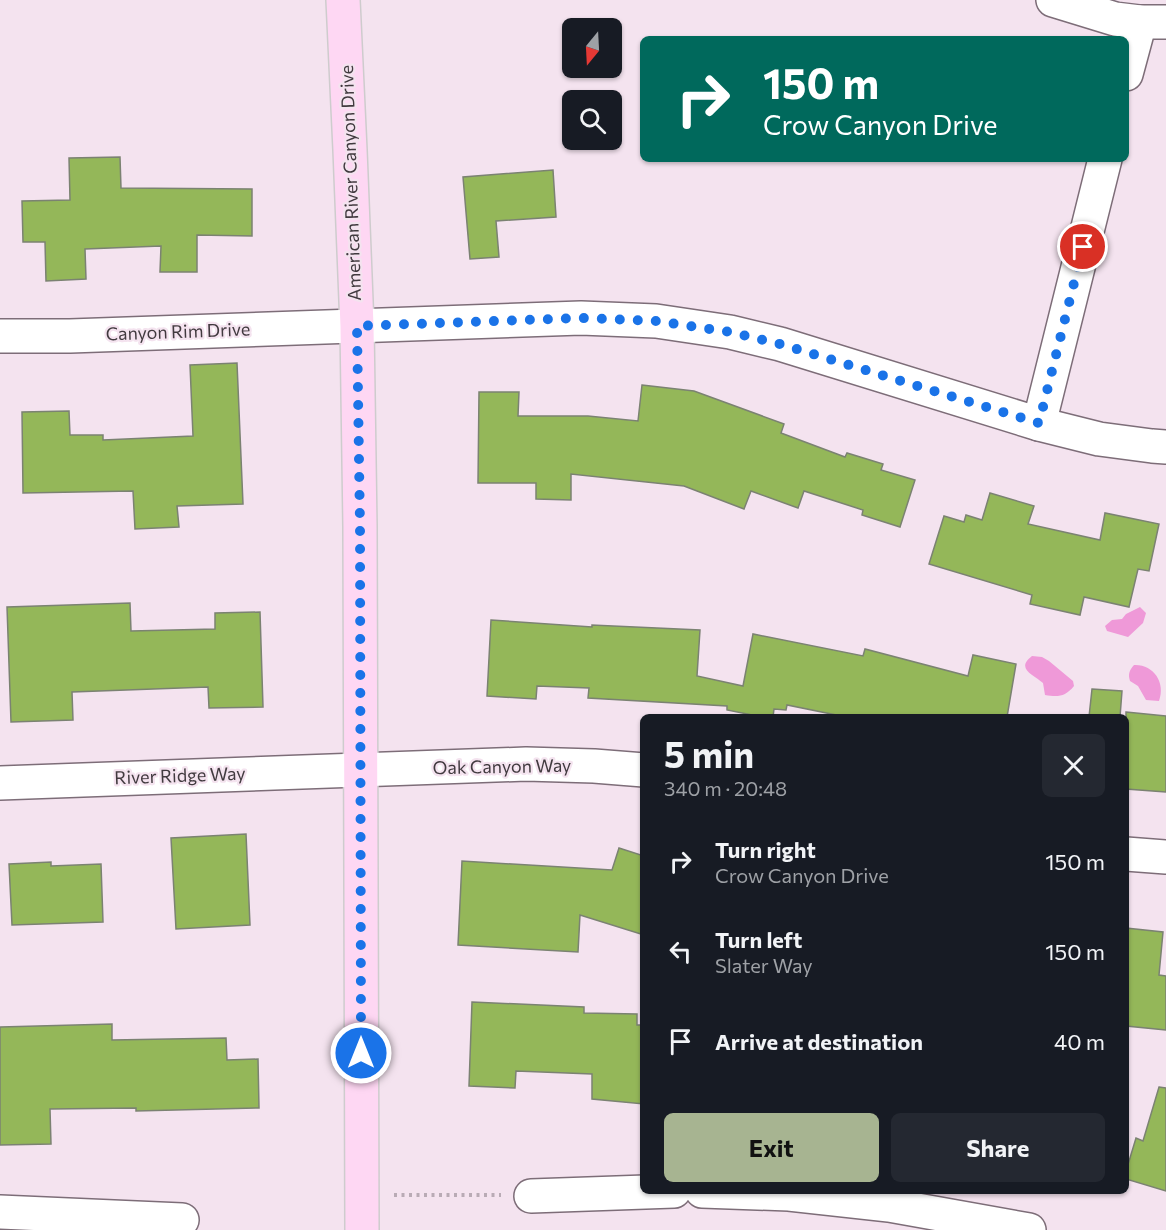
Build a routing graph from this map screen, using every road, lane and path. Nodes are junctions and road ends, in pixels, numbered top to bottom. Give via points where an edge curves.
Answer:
1 (343, 0) edge
2 (1053, 0) edge
3 (1153, 22) edge
4 (1129, 68) edge
5 (1104, 162) edge
6 (357, 326) junction
7 (0, 336) edge
8 (1039, 423) junction
9 (1166, 447) edge
10 (360, 770) junction
11 (640, 770) edge
12 (0, 783) edge
13 (1129, 854) edge
14 (1166, 857) edge
15 (640, 1192) edge
16 (362, 1194) junction
17 (789, 1194) edge
18 (531, 1196) joint
19 (0, 1212) edge
20 (182, 1220) dead end
21 (362, 1230) edge
22 (1029, 1230) edge

1 - 6 main road, American River Canyon Drive
2 - 3 street via 1115,19
3 - 4 street
5 - 8 street
6 - 7 street, Canyon Rim Drive
6 - 8 street, Canyon Rim Drive via 581,318 656,321 780,344
6 - 10 main road, American River Canyon Drive
8 - 9 street, Canyon Rim Drive via 1099,439
10 - 11 street, Oak Canyon Way via 526,764
10 - 12 street, River Ridge Way
10 - 16 main road, American River Canyon Drive
13 - 14 street
15 - 18 street
16 - 18 path
16 - 21 main road, American River Canyon Drive
17 - 22 street via 878,1204
19 - 20 street

